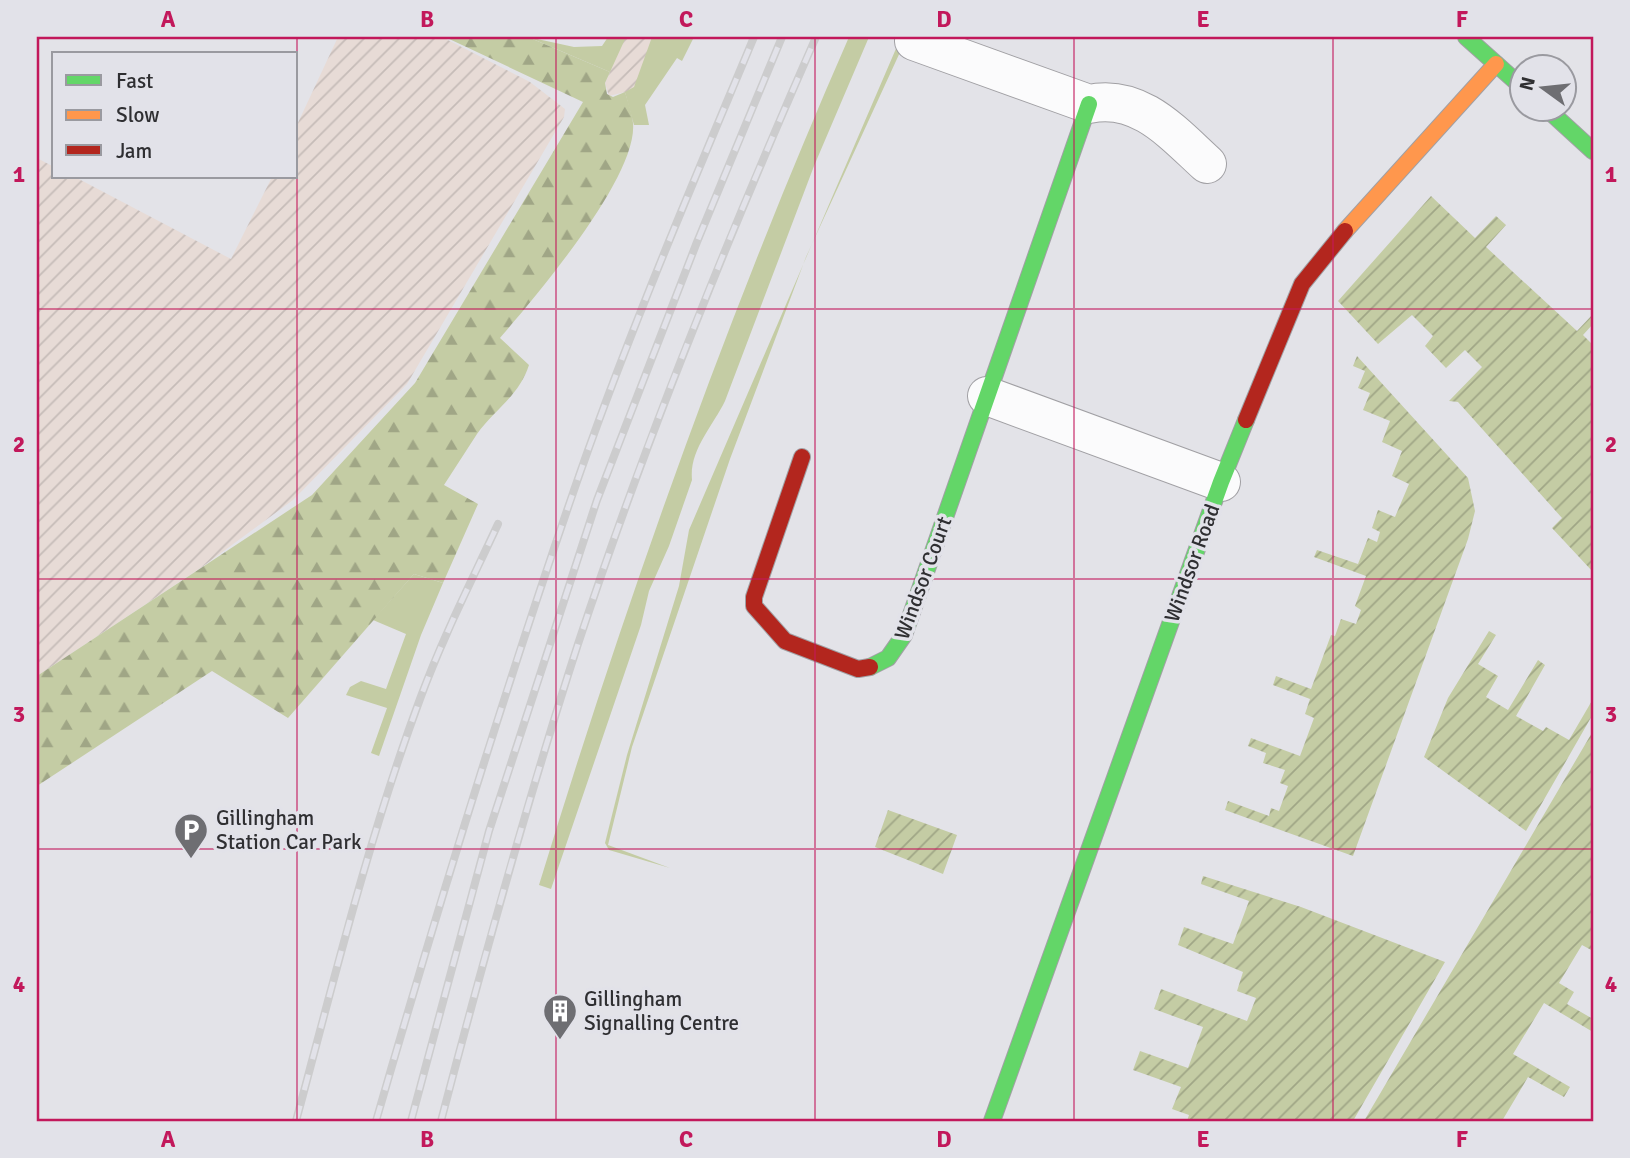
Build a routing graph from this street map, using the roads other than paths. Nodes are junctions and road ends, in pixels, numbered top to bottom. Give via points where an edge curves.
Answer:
1 (1466, 37) edge
2 (915, 41) dead end
3 (1496, 64) junction
4 (1508, 75) edge
5 (1089, 104) junction
6 (1561, 122) edge
7 (1593, 151) edge
8 (1207, 164) dead end
9 (987, 396) junction
10 (802, 457) dead end
11 (1221, 482) junction
12 (992, 1121) edge

1 - 3 street
2 - 5 street
3 - 4 street
3 - 11 street, Windsor Road via 1302,284
5 - 8 street via 1114,100 1140,110
5 - 9 street, Windsor Court
6 - 7 street
9 - 10 street, Windsor Court via 901,641 888,657 866,668 848,666 785,641 754,606
9 - 11 street
11 - 12 street, Windsor Road

